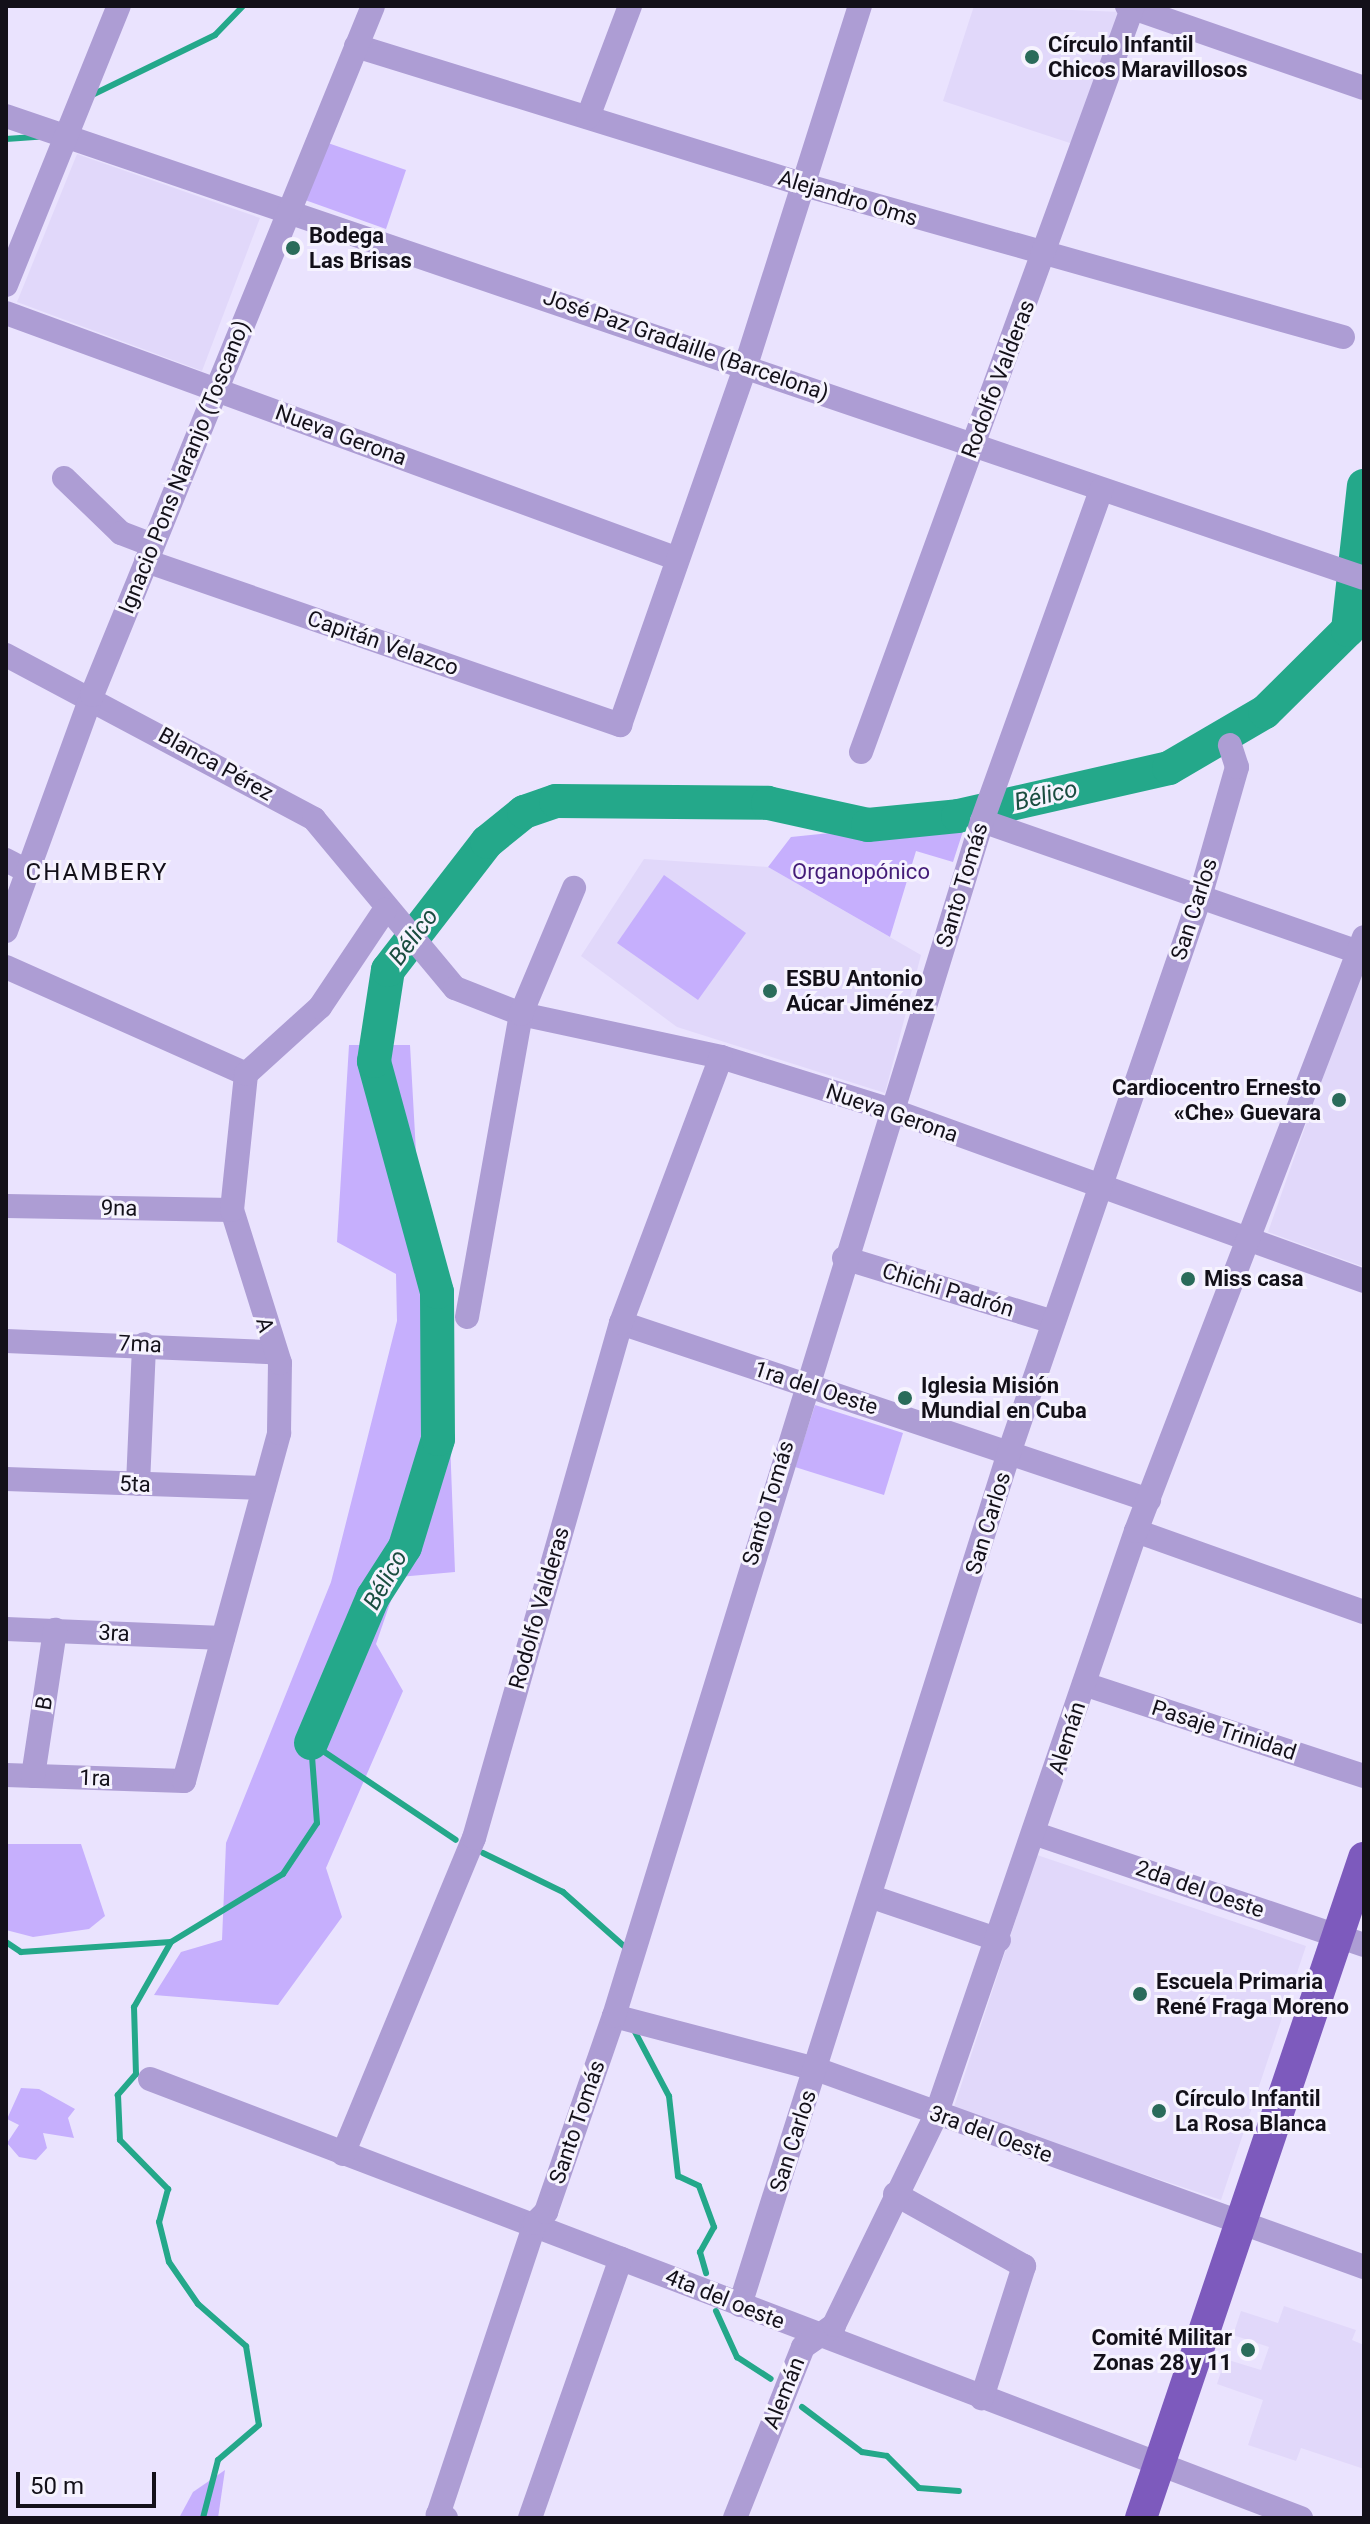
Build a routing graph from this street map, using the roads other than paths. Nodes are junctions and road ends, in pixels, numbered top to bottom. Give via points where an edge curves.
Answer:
1 (119, 6) edge
2 (373, 6) edge
3 (630, 6) edge
4 (860, 6) edge
5 (1130, 7) edge
6 (356, 46) junction
7 (1364, 88) edge
8 (6, 116) edge
9 (588, 117) junction
10 (66, 137) junction
11 (804, 185) junction
12 (288, 210) junction
13 (1045, 256) junction
14 (6, 285) edge
15 (6, 313) edge
16 (1343, 337) dead end
17 (746, 365) junction
18 (215, 389) junction
19 (973, 443) junction
20 (64, 478) dead end
21 (1101, 490) junction
22 (149, 553) junction
23 (675, 558) junction
24 (1364, 578) edge
25 (6, 655) edge
26 (92, 695) junction
27 (1230, 745) dead end
28 (861, 752) dead end
29 (982, 821) junction
30 (6, 860) edge
31 (29, 872) junction
32 (574, 888) dead end
33 (1200, 897) junction
34 (388, 914) junction
35 (6, 931) edge
36 (1362, 948) edge
37 (423, 954) joint
38 (6, 967) edge
39 (521, 1014) junction
40 (721, 1057) junction
41 (246, 1074) junction
42 (891, 1110) junction
43 (1099, 1188) junction
44 (6, 1206) edge
45 (232, 1210) junction
46 (1249, 1240) junction
47 (844, 1258) junction
48 (1364, 1281) edge
49 (467, 1317) dead end
50 (1053, 1322) junction
51 (621, 1323) junction
52 (6, 1341) edge
53 (144, 1344) junction
54 (273, 1352) junction
55 (804, 1384) junction
56 (1009, 1453) junction
57 (6, 1479) edge
58 (138, 1484) junction
59 (264, 1488) junction
60 (1149, 1500) junction
61 (1136, 1531) junction
62 (1364, 1612) edge
63 (6, 1629) edge
64 (55, 1630) junction
65 (223, 1638) junction
66 (1084, 1684) junction
67 (6, 1775) edge
68 (33, 1776) junction
69 (1364, 1776) edge
70 (184, 1781) joint
71 (1036, 1834) junction
72 (1364, 1858) edge
73 (872, 1897) junction
74 (1364, 1897) edge
75 (999, 1940) junction
76 (1350, 1941) edge
77 (614, 2016) junction
78 (816, 2069) junction
79 (150, 2079) dead end
80 (936, 2115) junction
81 (343, 2154) junction
82 (895, 2194) junction
83 (535, 2223) junction
84 (1249, 2225) junction
85 (621, 2258) junction
86 (1364, 2267) edge
87 (740, 2305) junction
88 (818, 2336) junction
89 (982, 2398) junction
90 (1167, 2467) junction
91 (1277, 2514) edge
92 (442, 2516) edge
93 (530, 2518) edge
94 (735, 2518) edge
95 (1141, 2518) edge
96 (1159, 2518) edge
97 (1301, 2518) edge

1 - 10 street
2 - 6 street, Ignacio Pons Naranjo (Toscano)
3 - 9 street
4 - 11 street
5 - 7 street
5 - 13 street, Rodolfo Valderas
6 - 9 street, Alejandro Oms
6 - 12 street, Ignacio Pons Naranjo (Toscano)
8 - 10 street, José Paz Gradaille (Barcelona)
9 - 11 street, Alejandro Oms
10 - 12 street, José Paz Gradaille (Barcelona)
10 - 14 street
11 - 13 street, Alejandro Oms
11 - 17 street
12 - 17 street, José Paz Gradaille (Barcelona)
12 - 18 street, Ignacio Pons Naranjo (Toscano)
13 - 16 street, Alejandro Oms
13 - 19 street, Rodolfo Valderas
15 - 18 street, Nueva Gerona
17 - 19 street, José Paz Gradaille (Barcelona)
17 - 23 street
18 - 22 street, Ignacio Pons Naranjo (Toscano)
18 - 23 street, Nueva Gerona
19 - 21 street, José Paz Gradaille (Barcelona)
19 - 28 street, Rodolfo Valderas
20 - 22 street, Capitán Velazco
21 - 24 street, José Paz Gradaille (Barcelona)
21 - 29 street, Santo Tomás
22 - 23 street, Capitán Velazco via 620,725
22 - 26 street, Ignacio Pons Naranjo (Toscano)
25 - 26 street, Blanca Pérez
26 - 31 street, Ignacio Pons Naranjo (Toscano)
26 - 34 street, Blanca Pérez via 314,819
27 - 33 street, San Carlos via 1237,767
29 - 33 street
29 - 42 street, Santo Tomás
30 - 31 street
31 - 35 street, Ignacio Pons Naranjo (Toscano)
32 - 39 street
33 - 36 street
33 - 43 street, San Carlos
34 - 37 street, Blanca Pérez
34 - 41 street via 320,1007
36 - 46 street, Alemán
37 - 39 street, Nueva Gerona via 455,988
38 - 41 street
39 - 40 street, Nueva Gerona
39 - 49 street
40 - 42 street, Nueva Gerona
40 - 51 street, Rodolfo Valderas
41 - 45 street, A
42 - 43 street, Nueva Gerona
42 - 47 street, Santo Tomás
43 - 46 street, Nueva Gerona
43 - 50 street, San Carlos
44 - 45 street, 9na
45 - 54 street, A
46 - 48 street, Nueva Gerona
46 - 60 street, Alemán
47 - 50 street, Chichi Padrón
47 - 55 street, Santo Tomás
50 - 56 street, San Carlos
51 - 55 street, 1ra del Oeste
51 - 81 street, Rodolfo Valderas via 474,1838
52 - 53 street, 7ma
53 - 54 street, 7ma
53 - 58 street
54 - 59 street, A via 280,1363 279,1433
55 - 56 street, 1ra del Oeste
55 - 77 street, Santo Tomás
56 - 60 street, 1ra del Oeste
56 - 73 street, San Carlos
57 - 58 street, 5ta
58 - 59 street, 5ta
59 - 65 street, A
60 - 61 street, Alemán
61 - 62 street
61 - 66 street, Alemán
63 - 64 street, 3ra
64 - 65 street, 3ra
64 - 68 street, B
65 - 70 street, A
66 - 69 street, Pasaje Trinidad
66 - 71 street, Alemán
67 - 68 street, 1ra
68 - 70 street, 1ra
71 - 75 street, Alemán
71 - 76 street, 2da del Oeste
72 - 76 main road
73 - 75 street
73 - 78 street, San Carlos
74 - 76 main road
75 - 80 street, Alemán
76 - 84 main road
77 - 78 street, 3ra del Oeste
77 - 83 street, Santo Tomás via 546,2212
78 - 80 street, 3ra del Oeste
78 - 87 street, San Carlos
79 - 81 street, 4ta del oeste
80 - 82 street, Alemán
80 - 84 street, 3ra del Oeste
81 - 83 street, 4ta del oeste
82 - 88 street, Alemán via 834,2325
82 - 89 street via 1024,2266
83 - 85 street, 4ta del oeste
83 - 92 street, Santo Tomás
84 - 86 street, 3ra del Oeste
84 - 90 main road
85 - 87 street, 4ta del oeste
85 - 93 street
87 - 88 street, 4ta del oeste
88 - 89 street, 4ta del oeste
88 - 94 street, Alemán via 803,2347
89 - 90 street, 4ta del oeste
90 - 91 street, 4ta del oeste
90 - 95 main road
90 - 96 main road
91 - 97 street, 4ta del oeste

